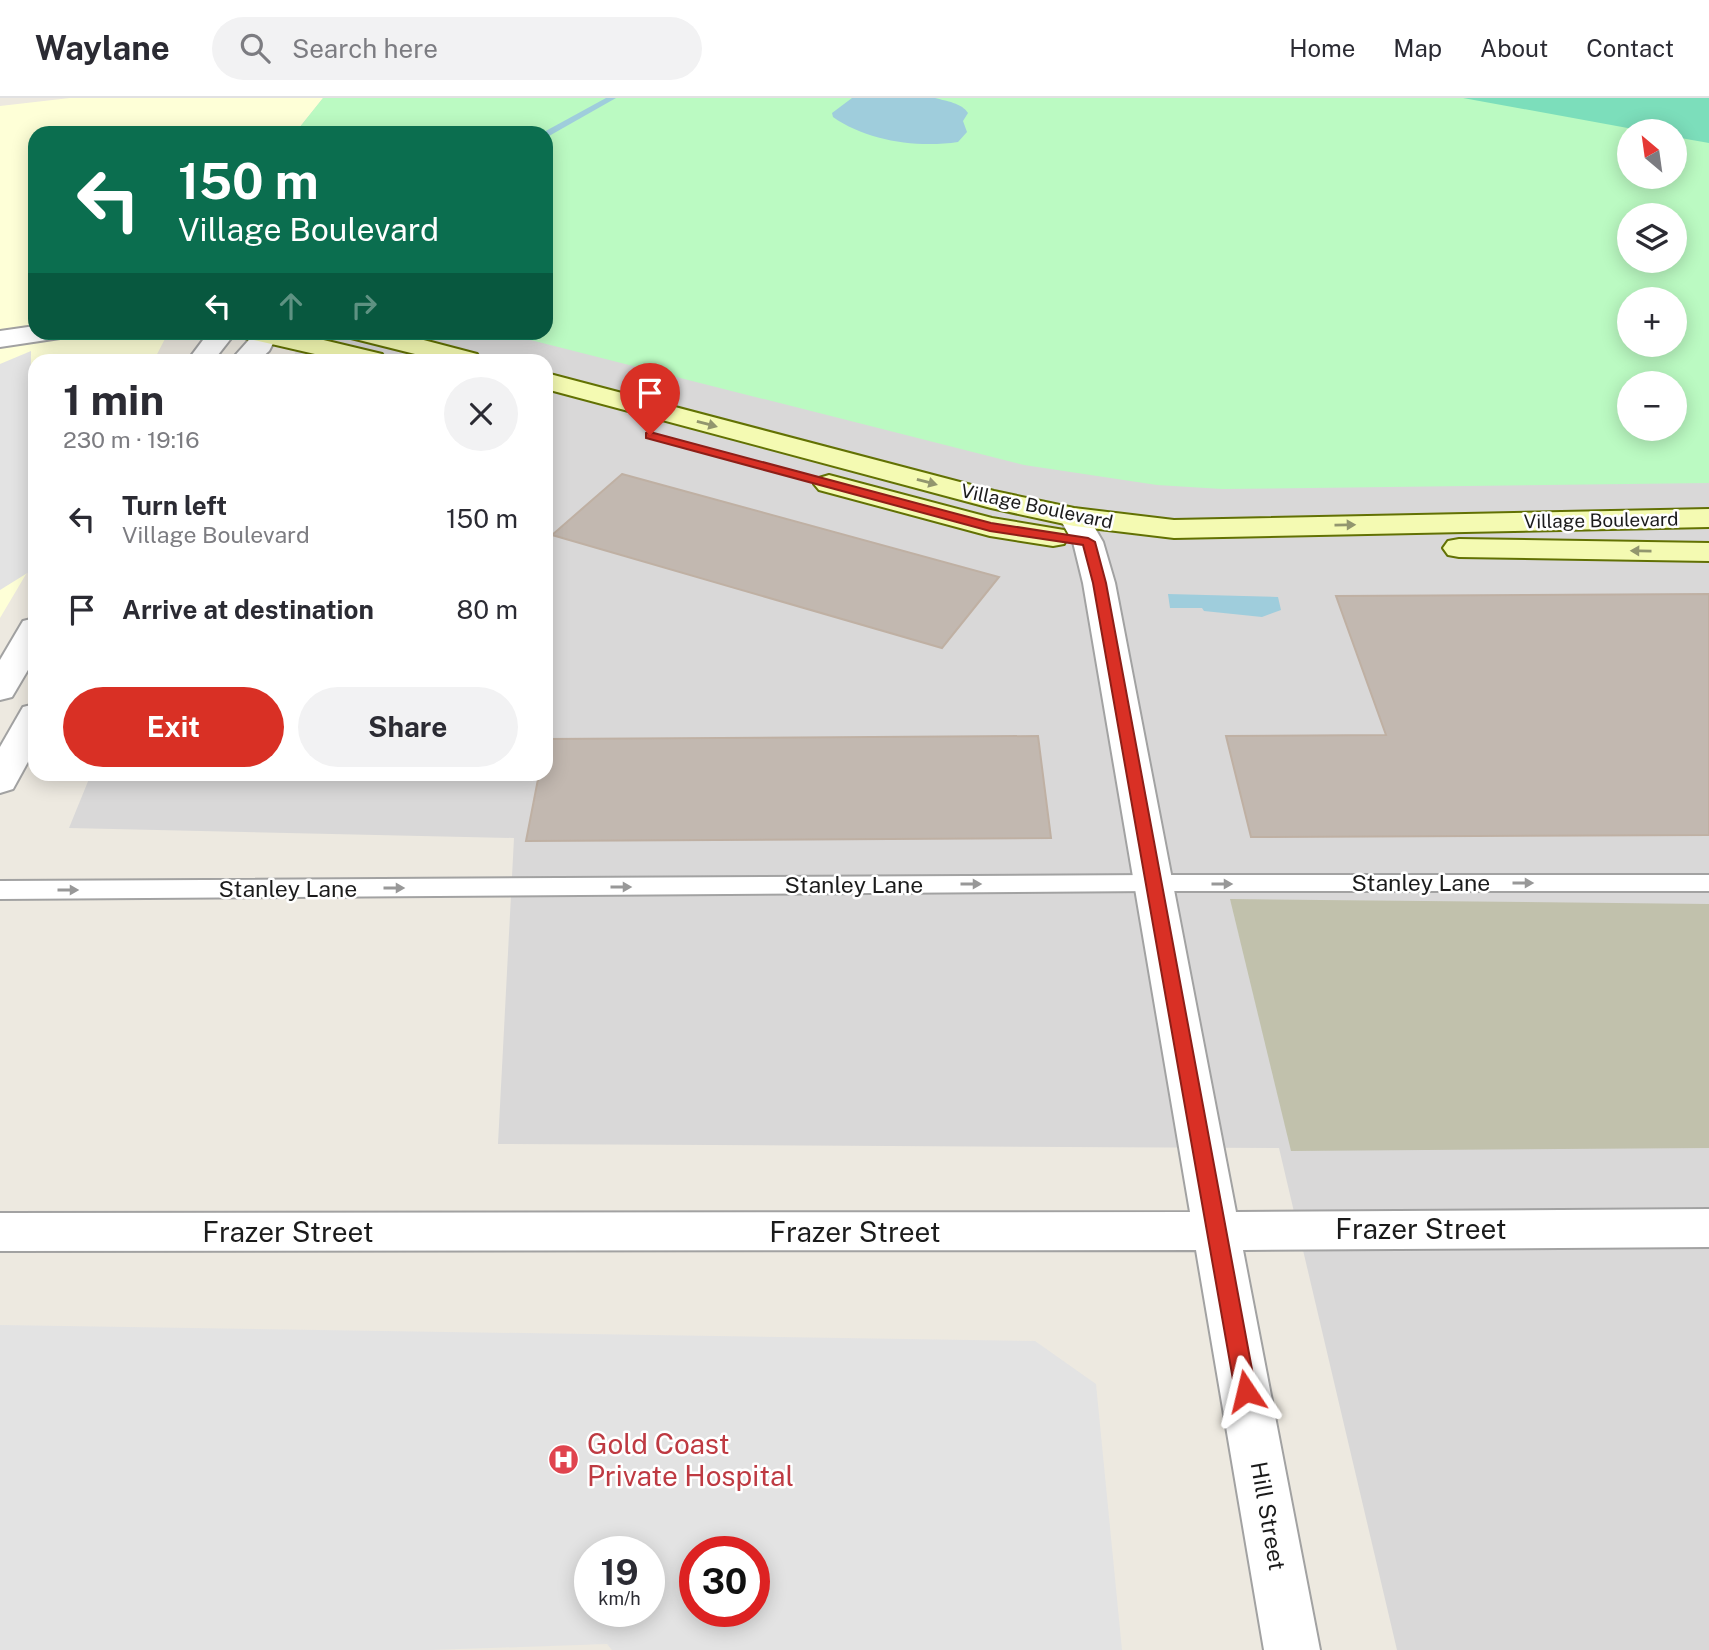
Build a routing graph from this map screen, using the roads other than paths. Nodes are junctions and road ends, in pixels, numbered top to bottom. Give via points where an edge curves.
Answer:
1 (28, 318) edge
2 (0, 320) edge
3 (28, 335) edge
4 (0, 339) edge
5 (217, 340) edge
6 (261, 340) edge
7 (291, 340) edge
8 (391, 340) edge
9 (206, 354) edge
10 (250, 354) edge
11 (348, 354) edge
12 (445, 354) edge
13 (553, 383) edge
14 (553, 409) edge
15 (1709, 518) edge
16 (1081, 530) junction
17 (1709, 552) edge
18 (28, 640) edge
19 (0, 690) edge
20 (28, 729) edge
21 (0, 781) edge
22 (1153, 883) junction
23 (1709, 883) edge
24 (0, 890) edge
25 (1709, 1228) edge
26 (1216, 1231) junction
27 (0, 1232) edge
28 (1292, 1650) edge

1 - 2 street
3 - 4 street
5 - 9 street
6 - 10 street
7 - 11 street
8 - 12 street
13 -> 16 street, Village Boulevard via 991,499
14 - 16 street, Village Boulevard via 990,527
16 -> 15 street, Village Boulevard
17 -> 16 street, Village Boulevard
16 - 22 street, Hill Street via 1099,583
18 - 19 street
20 - 21 street
22 -> 23 lane, Stanley Lane
24 -> 22 lane, Stanley Lane
22 - 26 street, Hill Street
25 - 26 street, Frazer Street
26 - 27 street, Frazer Street
26 - 28 street, Hill Street

